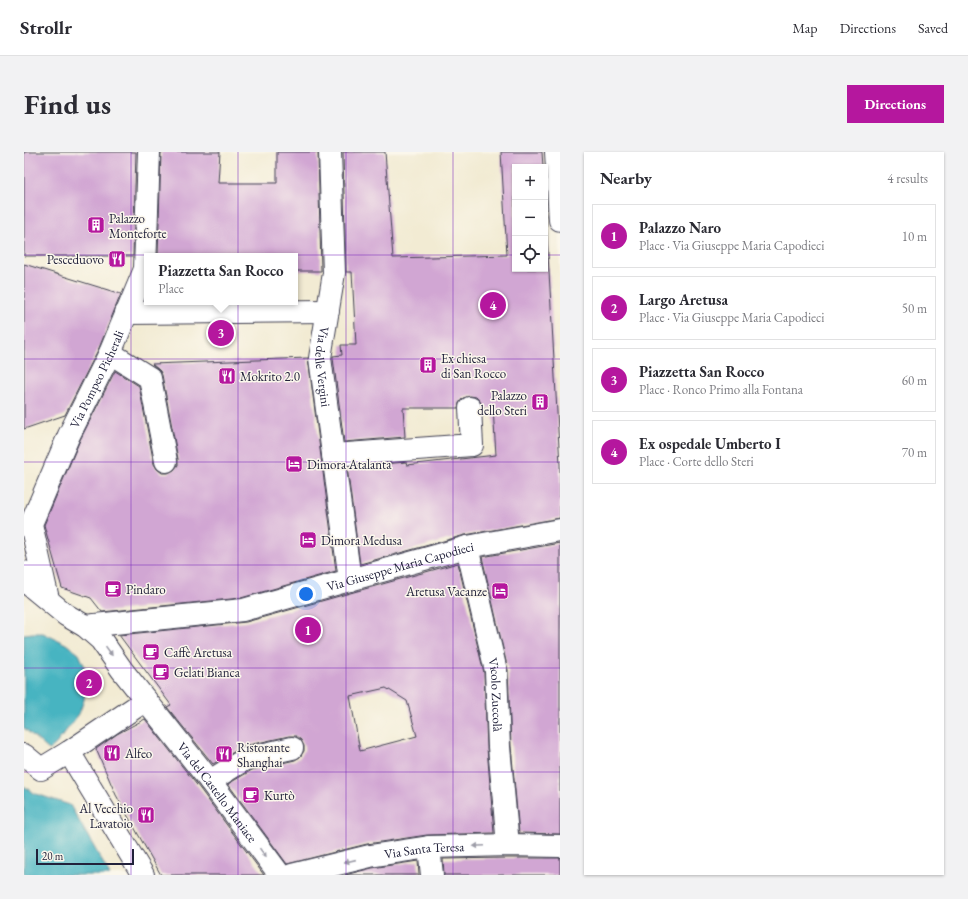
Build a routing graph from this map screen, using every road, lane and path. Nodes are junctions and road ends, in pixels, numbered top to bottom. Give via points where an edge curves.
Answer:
1 (149, 152) edge
2 (330, 152) edge
3 (556, 152) edge
4 (560, 220) edge
5 (146, 253) edge
6 (144, 271) edge
7 (328, 311) junction
8 (126, 313) junction
9 (110, 353) junction
10 (470, 408) dead end
11 (333, 455) junction
12 (166, 461) dead end
13 (560, 530) edge
14 (467, 547) junction
15 (350, 580) junction
16 (32, 588) edge
17 (85, 626) junction
18 (150, 705) junction
19 (292, 748) dead end
20 (24, 755) edge
21 (71, 755) junction
22 (210, 781) junction
23 (508, 845) junction
24 (560, 846) edge
25 (429, 847) junction
26 (143, 875) edge
27 (280, 875) edge
28 (292, 875) edge
29 (432, 875) edge

1 - 5 street, Via Pompeo Picherali
2 - 7 street, Via delle Vergini via 334,273
3 - 4 street
6 - 8 street, Via Pompeo Picherali
7 - 8 street
7 - 11 street, Via delle Vergini via 320,358
8 - 9 street, Via Pompeo Picherali
9 - 12 street via 150,378
9 - 16 street, Via Pompeo Picherali via 69,435 31,524
10 - 11 street via 472,445
11 - 15 street, Via delle Vergini
13 - 14 street, Via Giuseppe Maria Capodieci
14 - 15 street, Via Giuseppe Maria Capodieci
14 - 23 street, Vicolo Zuccolà via 496,671 499,747
15 - 17 street, Via Giuseppe Maria Capodieci via 243,610
16 - 17 street, Via del Castello Maniace via 66,615
17 -> 18 street, Via del Castello Maniace via 101,640
18 - 21 street
18 - 22 street, Via del Castello Maniace
19 - 22 street via 247,758
20 - 21 street via 41,769
21 - 26 street
22 -> 27 street, Via del Castello Maniace
23 - 24 street, Via Santa Teresa
23 -> 25 street, Via Santa Teresa
25 -> 28 street, Via Santa Teresa via 370,856
25 - 29 street

